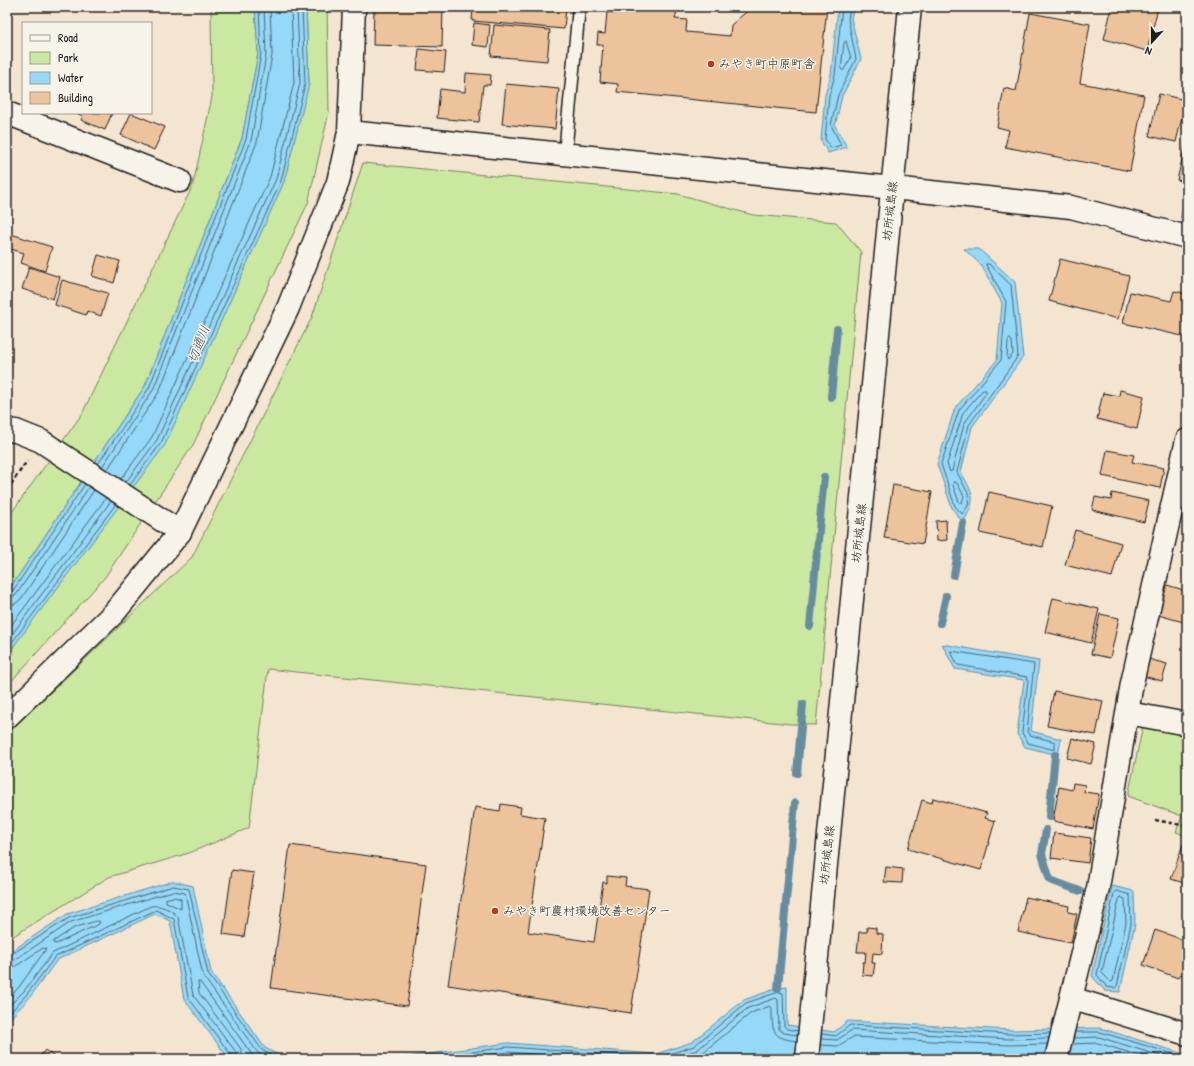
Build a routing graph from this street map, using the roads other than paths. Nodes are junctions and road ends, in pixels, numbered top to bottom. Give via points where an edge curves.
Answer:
1 (354, 7) edge
2 (579, 7) edge
3 (910, 7) edge
4 (7, 113) edge
5 (349, 132) junction
6 (565, 154) junction
7 (180, 181) dead end
8 (893, 188) junction
9 (1187, 237) edge
10 (7, 430) edge
11 (1187, 440) edge
12 (174, 528) junction
13 (1128, 713) junction
14 (7, 717) edge
15 (1187, 724) edge
16 (1071, 998) junction
17 (1187, 1034) edge
18 (807, 1059) edge
19 (1056, 1059) edge

1 - 5 street
2 - 6 lane
3 - 8 street, 坊所城島線
4 - 7 street
5 - 6 street
5 - 12 street via 338,182 288,308
6 - 8 street
8 - 9 street via 1071,207
8 - 18 street, 坊所城島線
10 - 12 street via 16,431 46,444
11 - 13 street via 1132,683
12 - 14 street via 114,613
13 - 15 street
13 - 16 street via 1098,888
16 - 17 street
16 - 19 street

